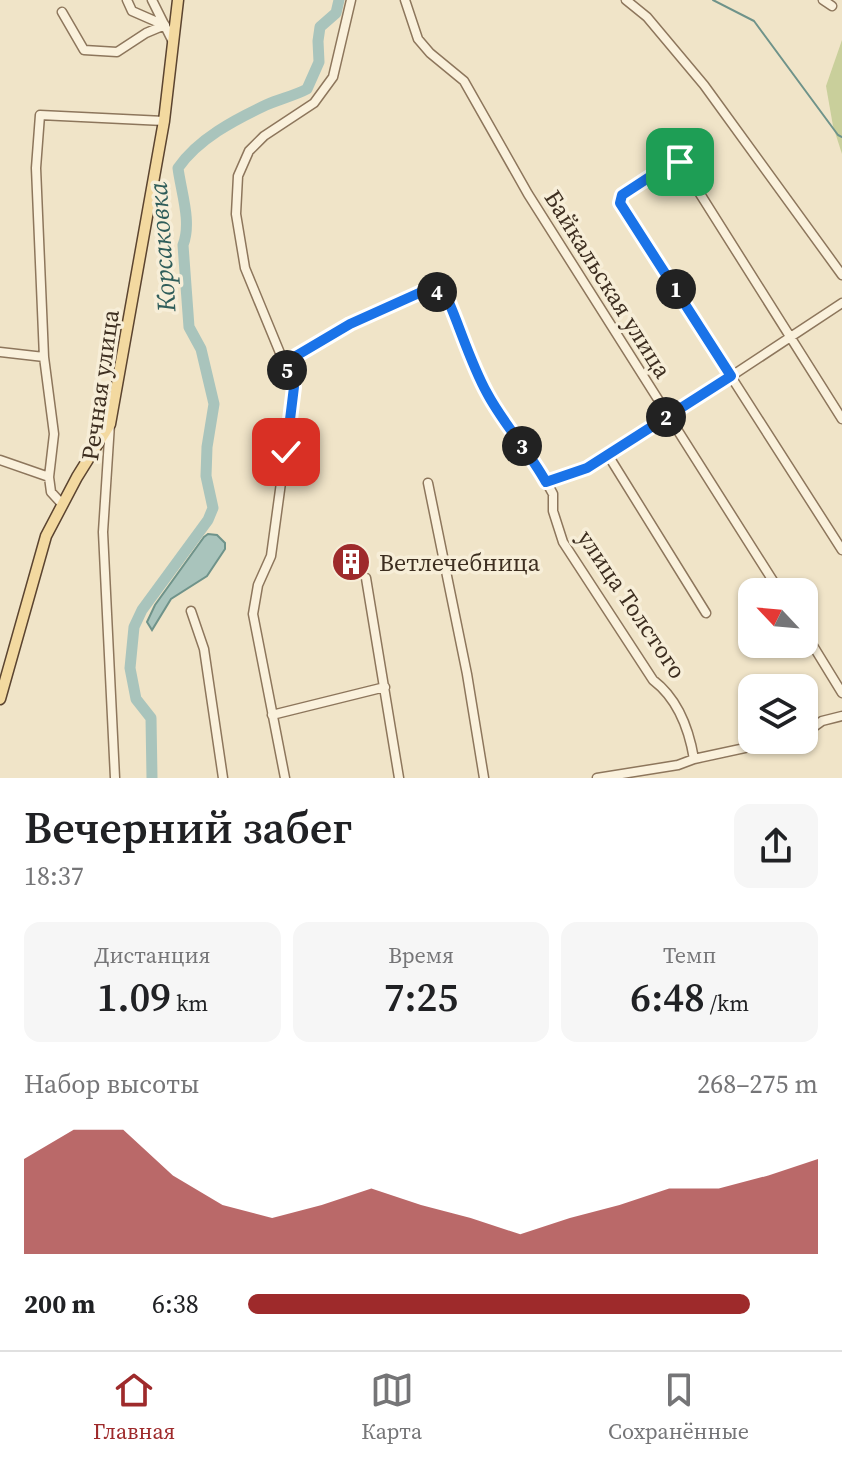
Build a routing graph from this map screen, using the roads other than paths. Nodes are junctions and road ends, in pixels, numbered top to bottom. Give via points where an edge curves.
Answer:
1 (127, 0) edge
2 (152, 0) edge
3 (178, 0) edge
4 (351, 0) edge
5 (405, 0) edge
6 (626, 0) edge
7 (823, 0) edge
8 (832, 6) dead end
9 (62, 12) dead end
10 (165, 25) junction
11 (174, 43) junction
12 (164, 121) junction
13 (842, 275) edge
14 (842, 303) edge
15 (790, 338) junction
16 (0, 352) edge
17 (44, 357) junction
18 (284, 363) junction
19 (731, 376) junction
20 (668, 416) junction
21 (842, 419) edge
22 (110, 424) junction
23 (608, 455) junction
24 (0, 460) edge
25 (49, 477) junction
26 (546, 482) junction
27 (428, 483) dead end
28 (62, 504) junction
29 (842, 550) edge
30 (366, 578) dead end
31 (771, 578) edge
32 (191, 611) dead end
33 (706, 613) dead end
34 (818, 654) edge
35 (385, 687) junction
36 (842, 693) edge
37 (0, 699) edge
38 (272, 715) junction
39 (842, 716) edge
40 (818, 724) edge
41 (738, 750) edge
42 (694, 759) junction
43 (115, 778) edge
44 (223, 778) edge
45 (285, 778) edge
46 (399, 778) edge
47 (484, 778) edge
48 (597, 778) edge

1 - 10 street via 132,11
2 - 10 street
3 - 11 main road, Речная улица
4 - 18 street via 333,77 314,103 249,151 238,176 236,214 245,268
5 - 20 street, Байкальская улица via 418,39 464,81 528,194
6 - 13 street via 704,85
7 - 8 street
9 - 10 street via 84,50 117,52
10 - 11 street
11 - 12 main road, Речная улица
12 - 17 street via 40,115 36,168
12 - 22 main road, Речная улица
14 - 15 street
15 - 19 street
15 - 19 street via 680,162 674,161 622,195 620,203
15 - 21 street
16 - 17 street
17 - 25 street via 54,434
18 - 26 street, улица Толстого via 350,324 428,289 440,293 448,300 486,391
18 - 38 street via 294,387 286,452 271,556 253,614
19 - 20 street
19 - 29 street
20 - 23 street
20 - 31 street, Байкальская улица
22 - 28 main road
22 - 43 street, Речная улица via 103,532
23 - 26 street
23 - 33 street
24 - 25 street
25 - 28 street via 51,492
26 - 42 street, улица Толстого via 563,542 653,680 666,690 689,730
27 - 47 street
28 - 37 main road via 46,536
30 - 35 street
32 - 44 street via 204,649
34 - 36 street
35 - 38 street
35 - 46 street
38 - 45 street
39 - 40 street
41 - 42 street
42 - 48 street

